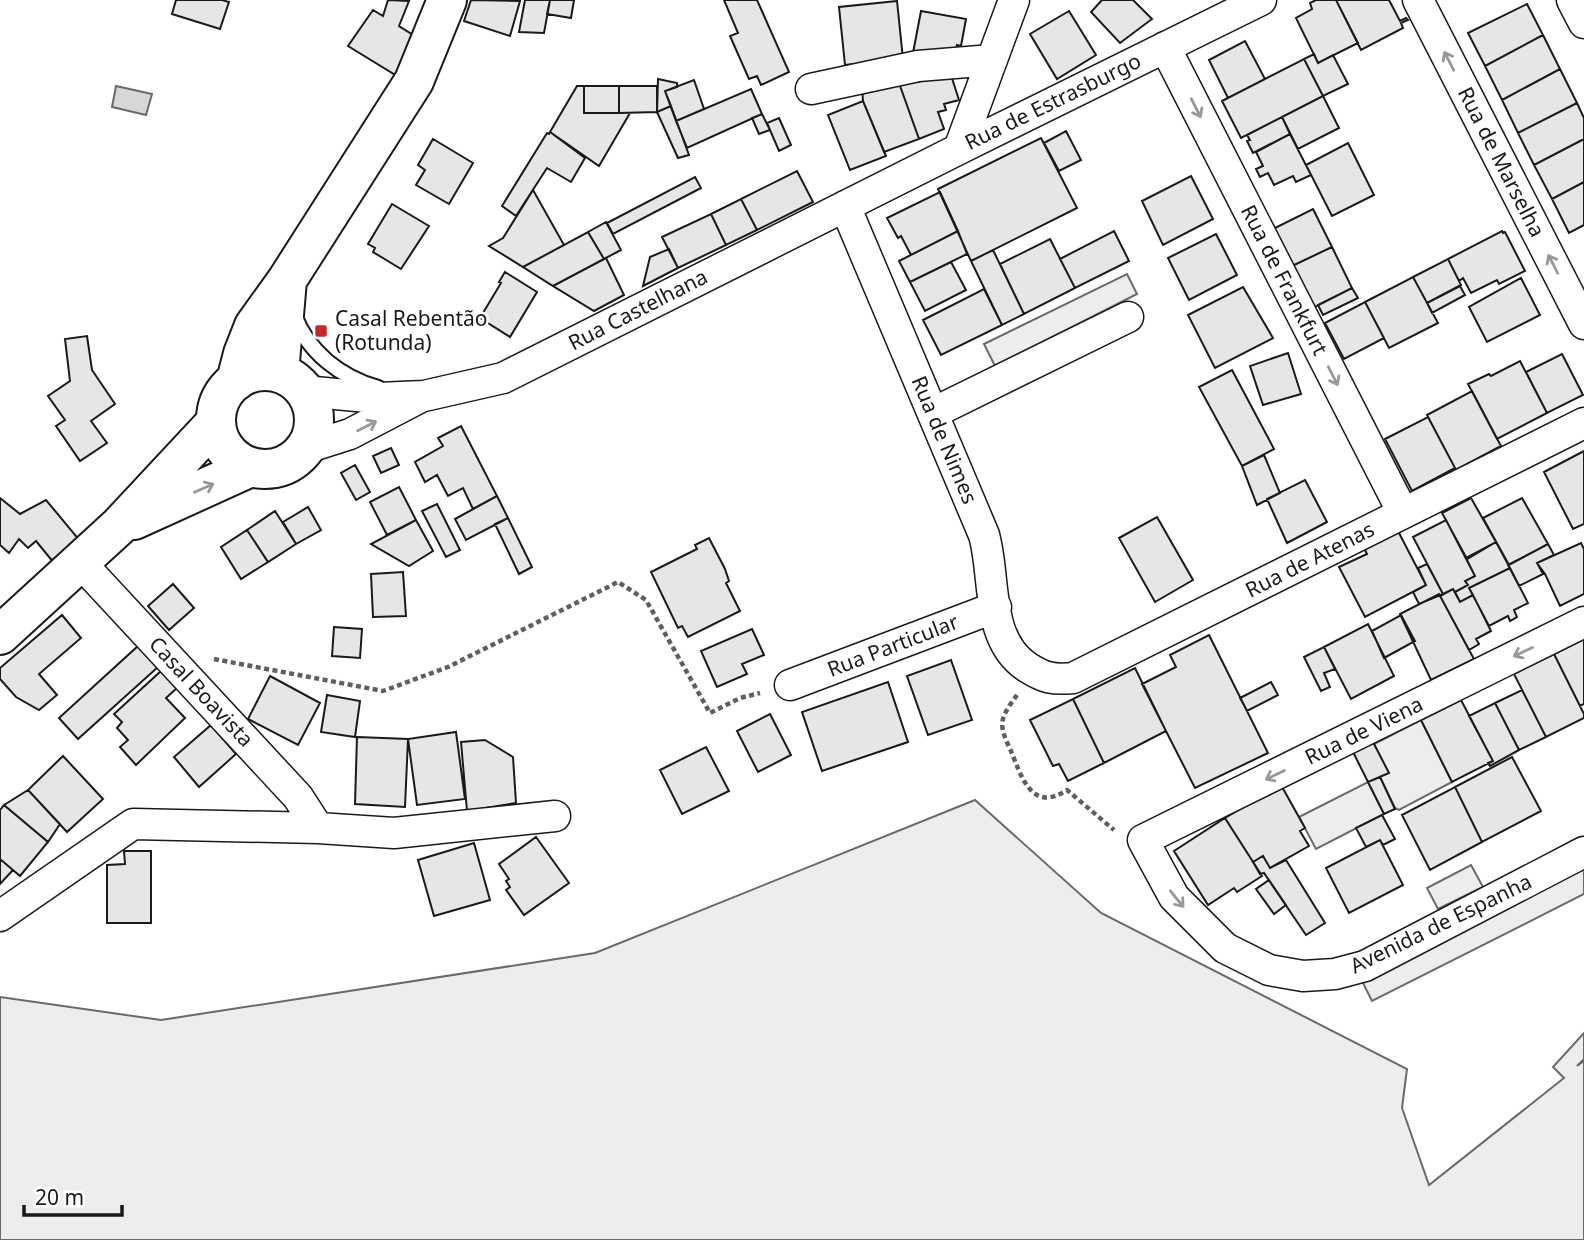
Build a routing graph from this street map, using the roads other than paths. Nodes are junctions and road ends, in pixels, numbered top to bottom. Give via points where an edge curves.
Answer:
1 (447, 0) edge
2 (1014, 0) edge
3 (1261, 0) edge
4 (1418, 0) edge
5 (1572, 0) edge
6 (1584, 23) edge
7 (1165, 47) junction
8 (992, 60) junction
9 (811, 89) dead end
10 (959, 149) junction
11 (845, 206) junction
12 (287, 280) junction
13 (1128, 317) dead end
14 (1584, 324) edge
15 (236, 381) junction
16 (292, 382) junction
17 (424, 396) junction
18 (933, 413) junction
19 (216, 422) junction
20 (1584, 423) edge
21 (306, 449) junction
22 (251, 467) junction
23 (1403, 513) junction
24 (119, 526) junction
25 (79, 561) junction
26 (996, 607) junction
27 (1584, 622) edge
28 (0, 635) edge
29 (1033, 671) joint
30 (790, 685) road end
31 (555, 816) dead end
32 (317, 828) junction
33 (1143, 840) joint
34 (1584, 852) edge
35 (0, 916) edge

1 - 12 street via 414,81
2 - 8 street
3 - 7 street, Rua de Estrasburgo
14 -> 4 street, Rua de Marselha
5 - 6 street
7 - 10 street, Rua de Estrasburgo
7 -> 23 street, Rua de Frankfurt
8 - 9 street via 918,66
8 - 10 street
10 - 11 street, Rua de Estrasburgo
11 - 17 street, Rua Castelhana via 503,378
11 - 18 street, Rua de Nimes
12 - 15 street via 254,326
12 - 16 street
12 - 17 lane via 299,328 327,363 367,385
13 - 18 street
15 - 16 street via 264,371
15 - 19 street via 218,406
16 - 17 street, Rua Castelhana via 378,398
16 - 21 street via 312,404 312,435
21 -> 17 street, Rua Castelhana via 350,434
18 - 26 street, Rua de Nimes via 984,535
19 - 22 street via 226,450
19 - 24 street
20 - 23 street, Rua de Atenas
21 - 22 street via 282,467
24 -> 22 street
23 - 29 street, Rua de Atenas via 1073,678 1052,680
24 - 25 street
25 - 28 street
25 - 32 street, Casal Boavista via 298,797
26 - 29 street, Rua de Nimes via 1007,646
26 - 30 street, Rua Particular
27 -> 33 street, Rua de Viena
31 - 32 street via 394,833
32 - 35 street via 133,824
33 -> 34 street, Avenida de Espanha via 1174,897 1225,948 1269,970 1303,976 1335,974 1368,964

